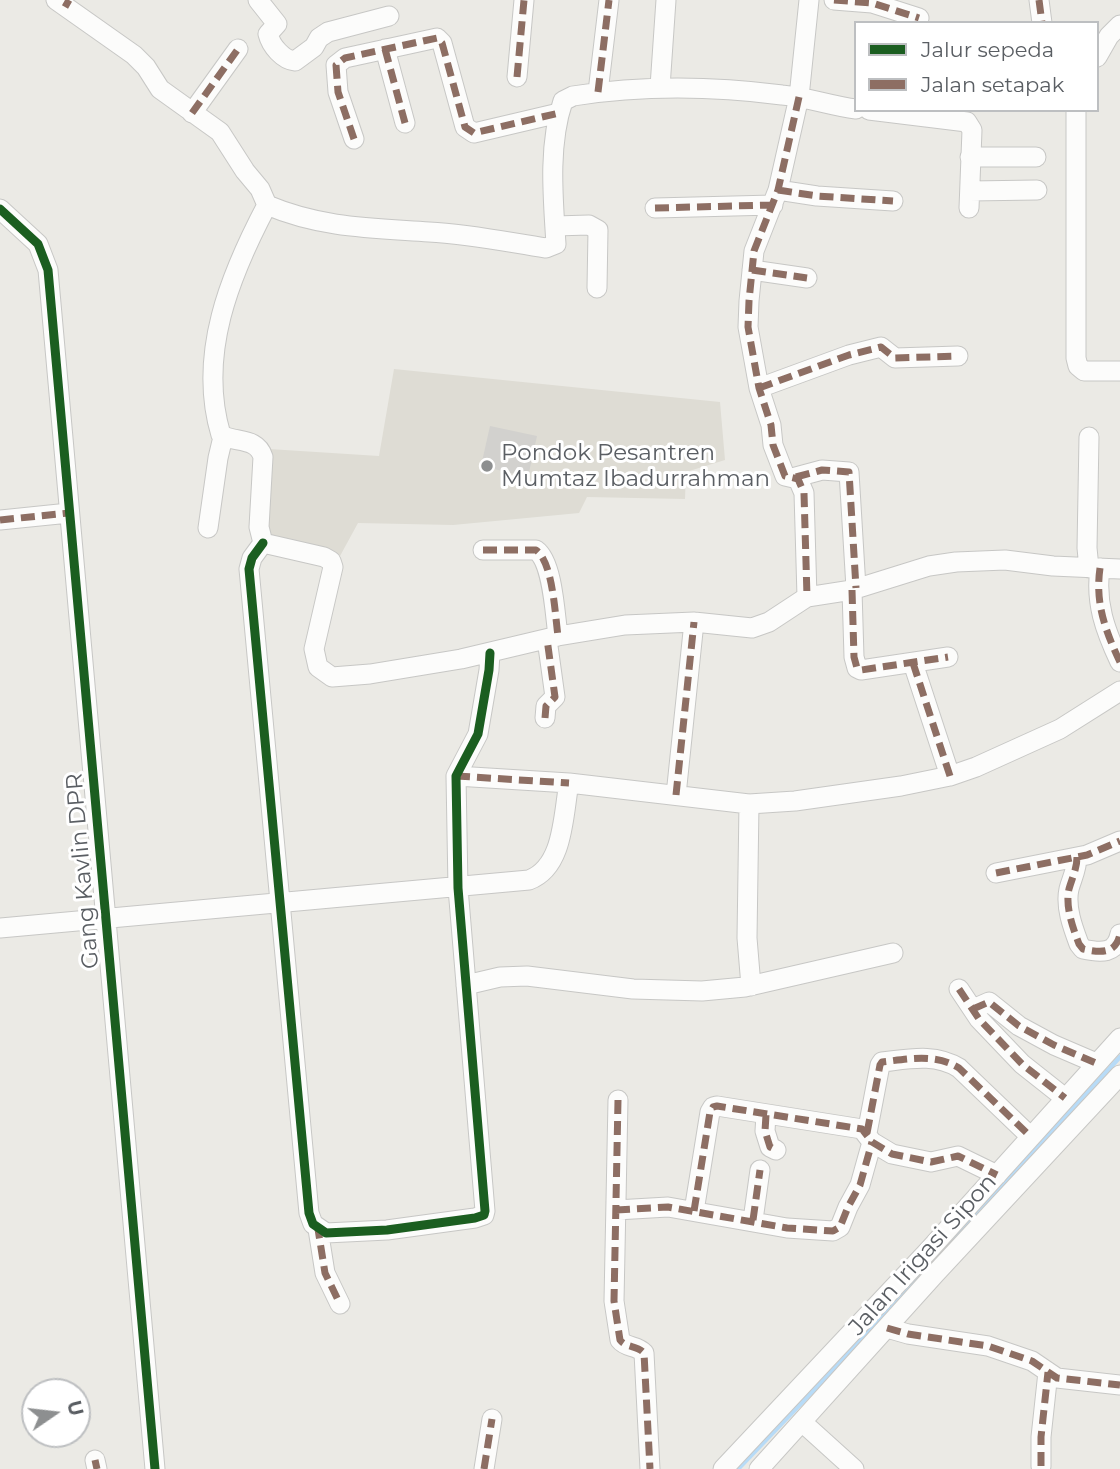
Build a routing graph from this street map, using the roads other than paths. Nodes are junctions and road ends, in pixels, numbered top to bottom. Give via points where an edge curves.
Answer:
1 (258, 0) edge
2 (524, 0) edge
3 (609, 0) edge
4 (666, 0) edge
5 (809, 0) edge
6 (834, 0) edge
7 (1039, 0) edge
8 (63, 2) edge
9 (389, 16) dead end
10 (919, 18) dead end
11 (1042, 21) edge
12 (1120, 25) edge
13 (238, 49) dead end
14 (385, 49) junction
15 (1106, 53) edge
16 (517, 77) dead end
17 (660, 87) junction
18 (598, 92) junction
19 (799, 97) junction
20 (854, 109) edge
21 (885, 112) edge
22 (1076, 112) edge
23 (192, 113) junction
24 (559, 113) junction
25 (405, 123) dead end
26 (354, 139) dead end
27 (970, 157) junction
28 (1036, 157) dead end
29 (1037, 190) dead end
30 (776, 198) junction
31 (893, 201) dead end
32 (267, 205) junction
33 (655, 208) dead end
34 (0, 209) edge
35 (555, 226) junction
36 (752, 270) junction
37 (807, 278) dead end
38 (597, 288) dead end
39 (958, 356) dead end
40 (1120, 371) edge
41 (759, 388) junction
42 (1089, 437) dead end
43 (223, 438) junction
44 (796, 477) junction
45 (69, 513) junction
46 (0, 520) edge
47 (208, 528) dead end
48 (263, 543) junction
49 (483, 550) dead end
50 (1094, 568) junction
51 (1120, 569) edge
52 (854, 589) junction
53 (807, 597) junction
54 (694, 622) junction
55 (552, 637) junction
56 (489, 653) junction
57 (948, 657) dead end
58 (1120, 662) edge
59 (913, 663) junction
60 (1120, 691) edge
61 (545, 718) dead end
62 (456, 776) junction
63 (950, 776) junction
64 (569, 783) junction
65 (676, 795) junction
66 (749, 804) junction
67 (1120, 841) edge
68 (1077, 857) junction
69 (996, 873) dead end
70 (458, 888) junction
71 (281, 904) junction
72 (107, 920) junction
73 (0, 928) edge
74 (1120, 934) edge
75 (893, 953) dead end
76 (466, 985) junction
77 (751, 986) junction
78 (959, 989) dead end
79 (973, 1009) junction
80 (1120, 1038) edge
81 (1096, 1063) junction
82 (1120, 1075) edge
83 (1065, 1098) junction
84 (618, 1100) dead end
85 (766, 1115) junction
86 (1031, 1136) junction
87 (869, 1138) junction
88 (776, 1150) dead end
89 (760, 1170) dead end
90 (996, 1175) junction
91 (616, 1210) junction
92 (694, 1211) junction
93 (752, 1220) junction
94 (318, 1229) junction
95 (341, 1304) dead end
96 (887, 1328) junction
97 (1048, 1372) junction
98 (1120, 1385) edge
99 (492, 1419) dead end
100 (802, 1422) junction
101 (1041, 1466) dead end
102 (763, 1467) edge
103 (155, 1469) edge
104 (484, 1469) edge
105 (650, 1469) edge
106 (723, 1469) edge
107 (854, 1469) edge

1 - 9 street via 277,24 268,34 270,40 288,60 295,61 328,32
2 - 16 street
3 - 18 street
4 - 17 street
5 - 19 street
6 - 10 street via 872,3
7 - 11 street
8 - 23 street via 134,55 160,89
12 - 15 street via 1109,36
13 - 23 street
14 - 24 street via 440,39 470,132
14 - 25 street
14 - 26 street via 345,58 336,65 338,92
17 - 18 street
17 - 19 street
18 - 24 street via 563,101
19 - 20 street
19 - 30 street
21 - 27 street via 967,122 972,130
22 - 40 street via 1076,358 1084,371
23 - 32 street via 220,132 261,189
24 - 35 street via 553,168
27 - 28 street
27 - 29 street via 970,200
30 - 31 street
30 - 33 street
30 - 36 street via 754,251
32 - 35 street via 349,228 463,235 546,248 556,244
32 - 43 street via 230,282 218,326 213,375
34 - 45 street, Gang Kavlin DPR via 38,244 48,270
35 - 38 street via 589,225 598,230
36 - 37 street
36 - 41 street via 748,327
39 - 41 street via 895,358 881,347
41 - 44 street via 785,476
42 - 50 street via 1087,548
43 - 47 street
43 - 48 street via 255,443 261,449
44 - 52 street via 822,470 849,472
44 - 53 street via 806,498
45 - 46 street
45 - 72 street, Gang Kavlin DPR
48 - 56 street via 331,561 314,649 318,667 326,674 370,674
48 - 71 street via 249,569
49 - 55 street via 536,550 545,559
50 - 51 street
50 - 52 street via 1005,560 956,562
50 - 58 street via 1101,617
52 - 53 street
52 - 59 street via 857,668
53 - 54 street via 752,628
54 - 55 street via 625,625
54 - 65 street
55 - 56 street
55 - 61 street via 555,696 546,706
56 - 62 street via 478,734
57 - 59 street
59 - 63 street
60 - 63 street via 1060,729
62 - 64 street
62 - 70 street
63 - 66 street
64 - 65 street
64 - 70 street via 556,850 542,876 511,884
65 - 66 street
66 - 77 street
67 - 68 street
68 - 69 street
68 - 74 street via 1068,903 1079,944 1088,951 1112,949
70 - 71 street
70 - 76 street
71 - 72 street
71 - 94 street via 309,1213
72 - 73 street
72 - 103 street, Gang Kavlin DPR
75 - 77 street
76 - 77 street via 527,975 633,989 702,991
76 - 94 street via 484,1215 387,1230 326,1233
78 - 79 street
79 - 81 street via 989,1002 1019,1026
79 - 83 street via 1022,1065
80 - 81 street, Jalan Irigasi Sipon
81 - 83 street, Jalan Irigasi Sipon
82 - 96 street, Jalan Irigasi Sipon
83 - 86 street, Jalan Irigasi Sipon
84 - 91 street
85 - 87 street via 862,1129
85 - 88 street via 765,1131 770,1147
85 - 92 street via 713,1107
86 - 87 street via 959,1068 932,1057 882,1062
86 - 90 street, Jalan Irigasi Sipon
87 - 90 street via 892,1154 932,1162 958,1156
87 - 93 street via 860,1185 840,1227 834,1231
89 - 93 street
90 - 106 street, Jalan Irigasi Sipon
91 - 92 street via 668,1207
91 - 105 street via 618,1334 624,1344 644,1353
92 - 93 street
94 - 95 street via 325,1273
96 - 97 street via 988,1346 1032,1361
96 - 100 street, Jalan Irigasi Sipon
97 - 98 street via 1057,1378
97 - 101 street
99 - 104 street
100 - 102 street, Jalan Irigasi Sipon
100 - 107 street

